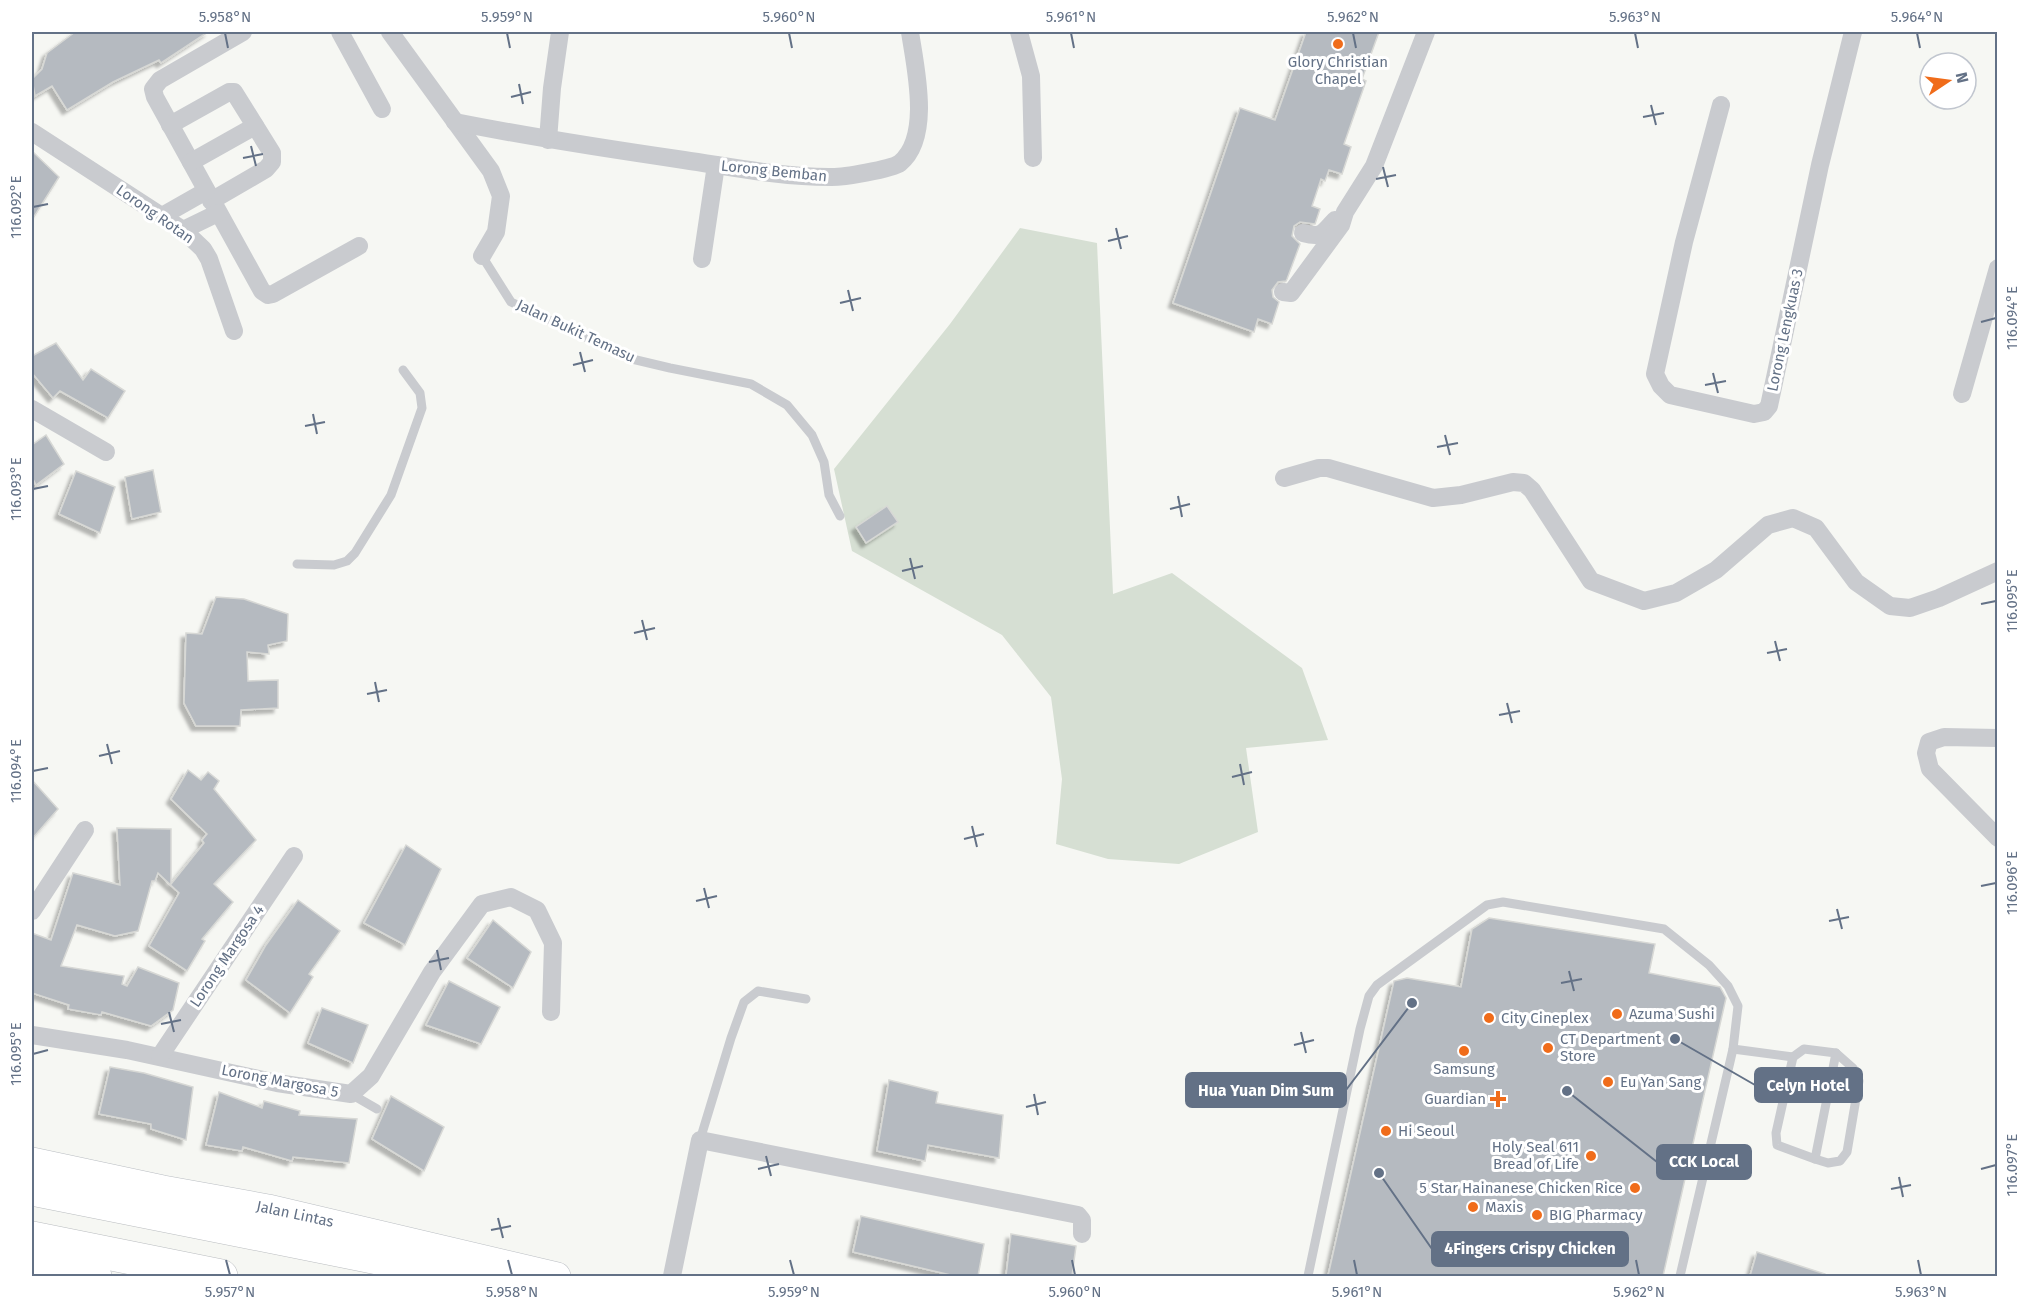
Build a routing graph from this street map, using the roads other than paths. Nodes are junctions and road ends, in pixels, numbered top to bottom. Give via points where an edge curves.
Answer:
1 (243, 32) edge
2 (340, 32) edge
3 (390, 32) edge
4 (560, 32) edge
5 (910, 32) edge
6 (1019, 32) edge
7 (1426, 32) edge
8 (1853, 32) edge
9 (1721, 105) dead end
10 (382, 109) dead end
11 (455, 122) junction
12 (170, 125) junction
13 (255, 126) junction
14 (32, 132) edge
15 (548, 140) junction
16 (1033, 158) dead end
17 (191, 162) junction
18 (716, 165) junction
19 (212, 202) junction
20 (1346, 212) junction
21 (162, 216) junction
22 (183, 230) junction
23 (1303, 233) dead end
24 (358, 246) dead end
25 (482, 256) joint
26 (702, 260) dead end
27 (1998, 268) edge
28 (1283, 292) dead end
29 (234, 332) dead end
30 (403, 370) dead end
31 (1962, 394) dead end
32 (32, 409) edge
33 (105, 452) dead end
34 (1284, 478) dead end
35 (840, 516) dead end
36 (297, 564) dead end
37 (1998, 571) edge
38 (1998, 738) edge
39 (85, 830) dead end
40 (1998, 838) edge
41 (294, 856) dead end
42 (32, 911) edge
43 (806, 999) dead end
44 (551, 1012) dead end
45 (32, 1035) edge
46 (1733, 1049) junction
47 (1836, 1053) junction
48 (160, 1056) junction
49 (1793, 1057) junction
50 (351, 1094) junction
51 (377, 1109) dead end
52 (700, 1140) junction
53 (1815, 1159) junction
54 (32, 1161) edge
55 (32, 1189) edge
56 (1082, 1234) dead end
57 (32, 1238) edge
58 (32, 1263) edge
59 (98, 1276) edge
60 (221, 1276) edge
61 (482, 1276) edge
62 (557, 1276) edge
63 (672, 1276) edge
64 (1308, 1276) edge
65 (1680, 1276) edge

1 - 12 street via 160,80 153,89
2 - 10 street
3 - 11 street, Jalan Bukit Temasu
4 - 15 street
5 - 18 street, Lorong Bemban via 918,120 914,144 900,164 832,177
6 - 16 street via 1031,76
7 - 20 street via 1374,166
8 - 9 street, Lorong Lengkuas 3 via 1820,165 1769,406 1755,414 1670,395 1655,375 1684,242
11 - 15 street, Lorong Bemban
11 - 25 street, Jalan Bukit Temasu via 491,171 501,196 496,232
12 - 13 street via 234,92
12 - 17 street
13 - 17 street
13 - 19 street via 272,153 270,166
14 - 21 street, Lorong Rotan
15 - 18 street, Lorong Bemban
17 - 19 street
18 - 26 street
19 - 21 street
19 - 22 street
19 - 24 street via 262,291 268,295
20 - 23 street via 1322,235
20 - 28 street via 1341,225 1291,293
21 - 22 street, Lorong Rotan
22 - 29 street, Lorong Rotan via 209,259
25 - 35 lane, Jalan Bukit Temasu via 511,302 632,359 752,384 787,405 812,435 824,462 829,495
27 - 31 street
30 - 36 lane via 420,393 422,408 391,495 347,561 334,565
32 - 33 street
34 - 37 street via 1328,468 1433,498 1524,483 1591,581 1644,601 1676,593 1716,570 1768,525 1793,518 1816,528 1856,582 1890,606 1910,608
38 - 40 street via 1944,737 1929,742 1926,753 1930,769
39 - 42 street
41 - 48 street, Lorong Margosa 4
43 - 52 lane via 758,991 744,1002
44 - 50 street, Lorong Margosa 5 via 553,943 537,910 511,897 482,904 432,972 371,1076
45 - 48 street, Lorong Margosa 5
46 - 49 lane
46 - 64 lane via 1738,1006 1728,986 1709,965 1664,929 1503,902 1487,905 1377,985 1369,996
46 - 65 lane
47 - 49 lane via 1803,1049
47 - 53 lane
47 - 53 lane via 1859,1081 1847,1152 1840,1161
48 - 50 street, Lorong Margosa 5 via 277,1083
49 - 53 lane via 1776,1133 1777,1145
50 - 51 lane
52 - 56 street via 1078,1215
52 - 63 street
54 - 62 main road, Jalan Lintas via 268,1208
55 - 61 highway, Jalan Lintas
57 - 60 highway
58 - 59 main road

